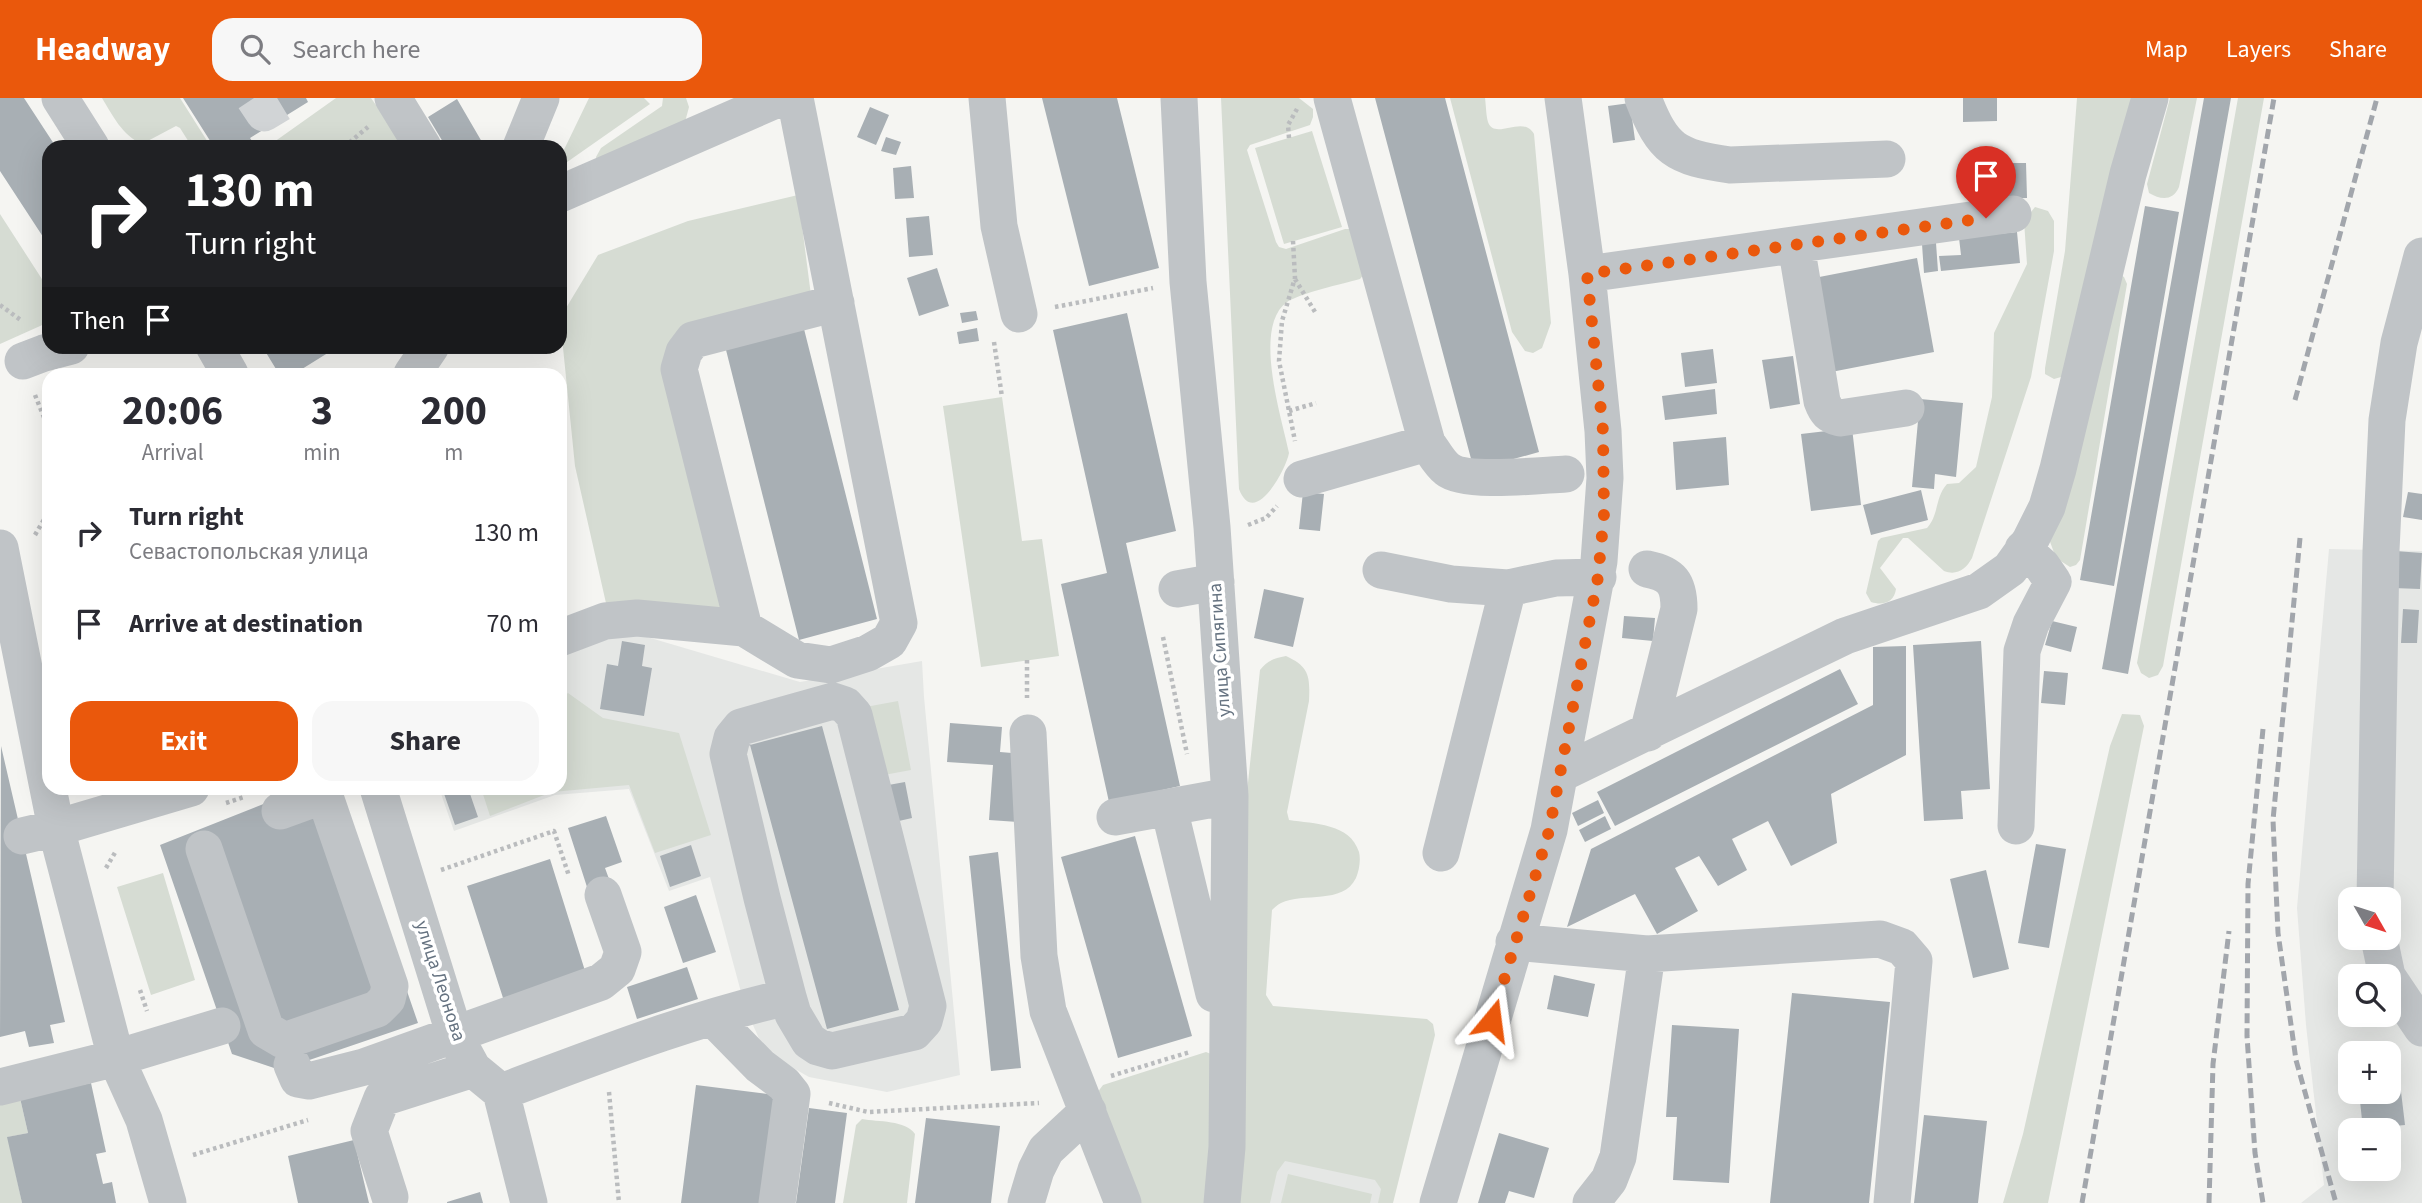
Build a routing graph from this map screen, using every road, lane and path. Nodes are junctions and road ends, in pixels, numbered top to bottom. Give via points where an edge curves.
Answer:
1 (60, 98) edge
2 (393, 98) edge
3 (541, 98) edge
4 (779, 98) edge
5 (795, 98) edge
6 (988, 98) edge
7 (1178, 98) edge
8 (1563, 98) edge
9 (1643, 98) edge
10 (2150, 98) edge
11 (1315, 102) edge
12 (1289, 138) dead end
13 (87, 140) edge
14 (419, 140) edge
15 (524, 140) edge
16 (1887, 159) dead end
17 (567, 191) edge
18 (2013, 214) dead end
19 (1293, 241) dead end
20 (1796, 245) junction
21 (2422, 256) edge
22 (1587, 274) junction
23 (1295, 278) junction
24 (836, 303) junction
25 (1315, 312) dead end
26 (1009, 322) joint
27 (42, 354) edge
28 (23, 361) dead end
29 (1002, 397) dead end
30 (1316, 403) dead end
31 (1906, 408) dead end
32 (1289, 411) junction
33 (1427, 443) junction
34 (1566, 474) dead end
35 (1303, 479) junction
36 (1212, 527) junction
37 (0, 548) edge
38 (2023, 549) junction
39 (1647, 569) dead end
40 (1381, 570) dead end
41 (1598, 577) junction
42 (1216, 582) junction
43 (1508, 588) junction
44 (1177, 589) dead end
45 (744, 628) junction
46 (567, 635) edge
47 (1163, 637) dead end
48 (1180, 722) dead end
49 (1028, 733) dead end
50 (1648, 733) junction
51 (42, 758) edge
52 (1560, 774) junction
53 (49, 795) edge
54 (303, 795) edge
55 (324, 795) edge
56 (380, 795) edge
57 (1230, 796) junction
58 (205, 797) edge
59 (268, 802) joint
60 (1169, 808) junction
61 (1115, 817) dead end
62 (2015, 826) dead end
63 (56, 828) junction
64 (22, 836) dead end
65 (123, 845) dead end
66 (204, 849) dead end
67 (1441, 853) dead end
68 (105, 872) dead end
69 (435, 872) dead end
70 (570, 877) dead end
71 (2375, 887) edge
72 (603, 895) dead end
73 (1514, 942) junction
74 (1647, 954) junction
75 (137, 979) dead end
76 (788, 997) junction
77 (2401, 997) edge
78 (1218, 1015) dead end
79 (713, 1018) junction
80 (222, 1026) dead end
81 (2422, 1028) edge
82 (455, 1036) junction
83 (158, 1045) junction
84 (605, 1053) junction
85 (116, 1058) junction
86 (292, 1065) dead end
87 (487, 1081) junction
88 (0, 1087) edge
89 (1085, 1106) junction
90 (867, 1112) dead end
91 (292, 1125) dead end
92 (158, 1166) junction
93 (390, 1197) dead end
94 (168, 1203) edge
95 (529, 1203) edge
96 (619, 1203) edge
97 (777, 1203) edge
98 (1026, 1203) edge
99 (1122, 1203) edge
100 (1222, 1203) edge
101 (1438, 1203) edge
102 (1591, 1203) edge
103 (1892, 1203) edge

1 - 13 street
2 - 14 street
3 - 15 street
4 - 17 street
5 - 24 street
6 - 26 street
7 - 36 street, улица Сипягина via 1188,282 1180,344
8 - 22 street
9 - 16 street via 1654,127 1668,146 1706,162
10 - 38 street via 2059,469 2047,507
11 - 12 path via 1288,125
11 - 33 street
18 - 20 street
19 - 23 path
20 - 22 street
20 - 31 street via 1825,411 1840,418
21 - 71 street via 2399,343 2387,420
22 - 41 street via 1605,467
23 - 25 path
23 - 32 path via 1283,321 1279,361
24 - 45 street via 693,340 679,369
24 - 45 street via 899,623 889,641 831,665 797,660
26 - 29 path via 994,342
27 - 28 street
30 - 32 path
32 - 35 path
33 - 34 street via 1448,470 1464,475
33 - 35 street
35 - 36 path via 1266,518 1252,524
36 - 42 street, улица Сипягина
37 - 51 street
38 - 50 street via 2010,569 1979,591 1845,636
38 - 62 street via 2053,582 2022,650
39 - 50 street via 1664,572 1679,597
40 - 43 street via 1451,584
41 - 43 street
41 - 52 street
42 - 44 street
42 - 57 street, улица Сипягина
43 - 67 street
45 - 46 street via 637,618 605,621
47 - 48 path
49 - 89 street via 1039,956 1048,1011
50 - 52 street
52 - 73 street via 1549,831
53 - 63 street
54 - 59 street
55 - 66 street via 390,986 387,999 377,1009 290,1039 266,1030
56 - 82 street, улица Леонова
57 - 60 street
57 - 100 street, улица Сипягина via 1227,1147
58 - 59 path
58 - 63 street
60 - 61 street
60 - 78 street
63 - 64 street
63 - 85 street
65 - 68 path
69 - 70 path via 554,831
72 - 82 street via 623,952 610,976
73 - 74 street
73 - 101 street
74 - 102 street via 1618,1157 1609,1180
74 - 103 street via 1880,939 1902,947 1914,961
75 - 83 path
76 - 76 street via 728,754 741,727 833,701 854,715 928,1006 924,1021 914,1032 832,1051 808,1041
76 - 79 street
77 - 81 street
79 - 84 street
79 - 97 street via 792,1094
80 - 83 street
82 - 86 street via 309,1081 298,1079
82 - 87 street, улица Леонова
83 - 85 street
84 - 87 street
84 - 96 path
85 - 88 street
85 - 92 street via 144,1120
87 - 93 street via 382,1098 369,1131
87 - 95 street, улица Леонова
89 - 90 path
89 - 98 street via 1046,1150
89 - 99 street
91 - 92 path
92 - 94 street

